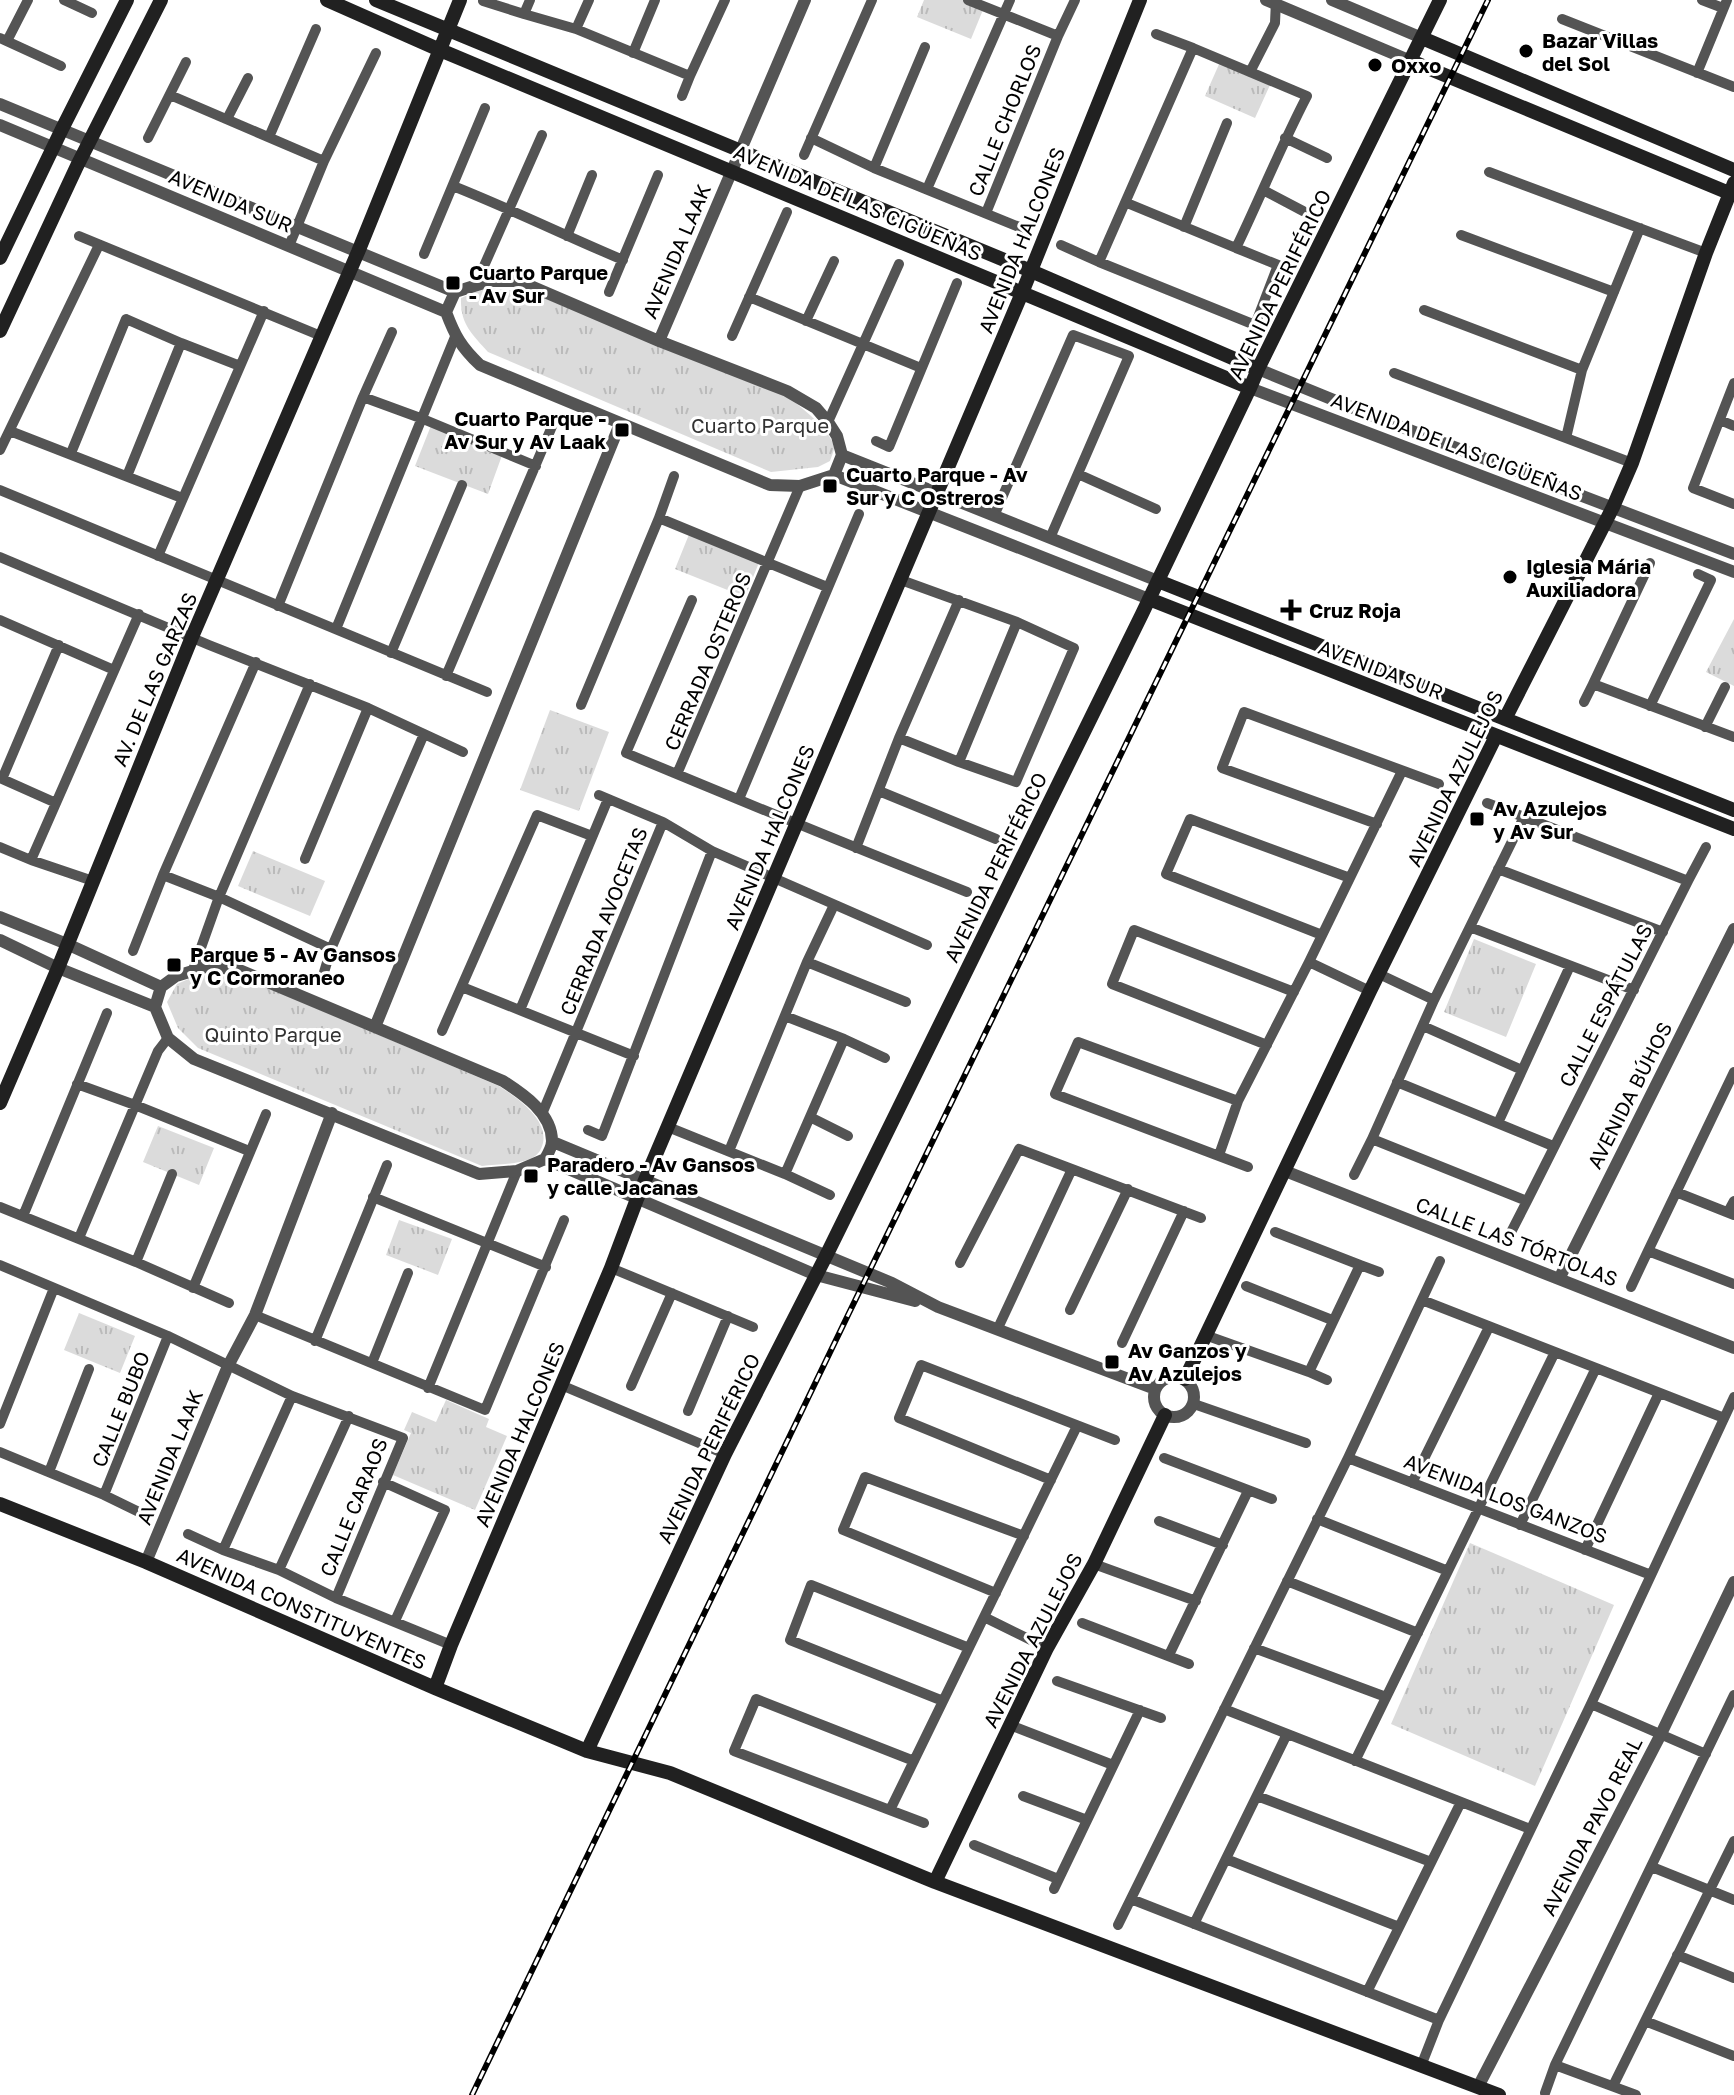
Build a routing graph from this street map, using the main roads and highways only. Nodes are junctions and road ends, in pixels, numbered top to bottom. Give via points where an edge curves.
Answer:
1 (127, 0) edge
2 (161, 0) edge
3 (327, 0) edge
4 (376, 0) edge
5 (460, 0) edge
6 (1140, 0) edge
7 (1440, 0) edge
8 (448, 31) junction
9 (1422, 38) junction
10 (440, 50) junction
11 (1411, 61) junction
12 (1505, 73) junction
13 (1496, 96) junction
14 (1734, 170) edge
15 (1733, 191) edge
16 (0, 258) edge
17 (1031, 271) junction
18 (1022, 293) junction
19 (0, 331) edge
20 (1258, 369) junction
21 (1250, 388) junction
22 (1158, 581) junction
23 (1149, 599) junction
24 (1272, 626) junction
25 (1264, 644) junction
26 (1505, 719) junction
27 (1496, 736) junction
28 (1734, 810) edge
29 (1734, 829) edge
30 (0, 1103) edge
31 (1185, 1379) road end
32 (1165, 1415) road end
33 (0, 1504) edge
34 (435, 1688) junction
35 (587, 1751) junction
36 (935, 1882) junction
37 (1499, 2095) edge

1 - 16 main road
2 - 19 main road
3 - 10 main road, AVENIDA DE LAS CIGÜEÑAS
4 - 8 main road, AVENIDA DE LAS CIGÜEÑAS
5 - 8 main road
6 - 17 main road, AVENIDA HALCONES
7 - 9 main road, AVENIDA PERIFÉRICO
8 - 10 main road
8 - 17 main road, AVENIDA DE LAS CIGÜEÑAS
9 - 11 main road, AVENIDA PERIFÉRICO
9 - 12 main road
10 - 18 main road, AVENIDA DE LAS CIGÜEÑAS
10 - 30 main road, AV. DE LAS GARZAS via 358,252 314,333 223,582 187,635
11 - 13 main road
11 - 20 main road, AVENIDA PERIFÉRICO
12 - 13 main road
12 - 14 main road
13 - 15 main road
15 - 26 main road, AVENIDA AZULEJOS via 1632,463
17 - 18 main road, AVENIDA HALCONES
17 - 20 main road, AVENIDA DE LAS CIGÜEÑAS
18 - 21 main road, AVENIDA DE LAS CIGÜEÑAS
18 - 34 main road, AVENIDA HALCONES via 936,493 906,582 795,823 611,1268 446,1642
20 - 21 main road, AVENIDA PERIFÉRICO
21 - 22 main road, AVENIDA PERIFÉRICO
22 - 23 main road, AVENIDA PERIFÉRICO
22 - 24 main road, AVENIDA SUR
23 - 25 main road, AVENIDA SUR
23 - 35 main road, AVENIDA PERIFÉRICO via 725,1454
24 - 25 main road
24 - 26 main road, AVENIDA SUR
25 - 27 main road, AVENIDA SUR
26 - 28 main road, AVENIDA SUR
27 - 29 main road, AVENIDA SUR
27 - 31 main road, AVENIDA AZULEJOS
32 - 36 main road, AVENIDA AZULEJOS via 1094,1564 1041,1645 1010,1725
33 - 34 main road, AVENIDA CONSTITUYENTES
34 - 35 main road, AVENIDA CONSTITUYENTES
35 - 36 main road, AVENIDA CONSTITUYENTES via 670,1773
36 - 37 main road, AVENIDA CONSTITUYENTES

